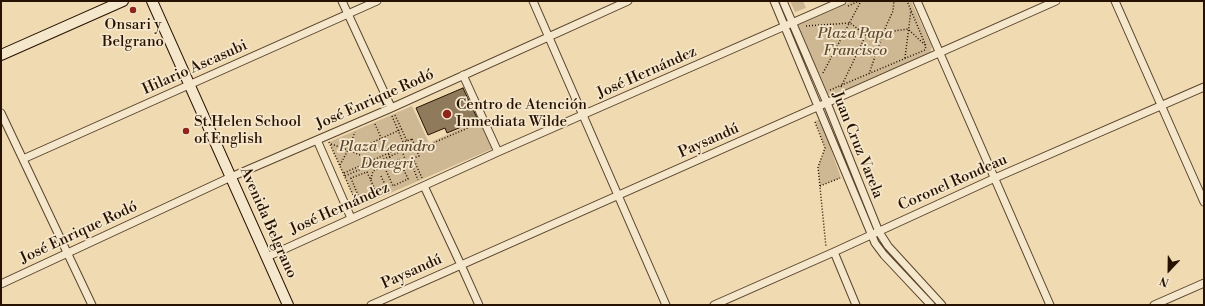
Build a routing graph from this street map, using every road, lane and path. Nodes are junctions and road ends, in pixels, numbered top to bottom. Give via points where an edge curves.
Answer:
1 (123, 1) edge
2 (152, 1) edge
3 (342, 1) edge
4 (377, 1) edge
5 (533, 1) edge
6 (628, 1) edge
7 (774, 1) edge
8 (783, 1) edge
9 (860, 1) edge
10 (894, 1) edge
11 (907, 1) edge
12 (917, 1) edge
13 (1056, 1) edge
14 (1115, 1) edge
15 (839, 3) edge
16 (911, 9) junction
17 (348, 14) junction
18 (792, 23) junction
19 (808, 23) dead end
20 (850, 23) junction
21 (784, 27) junction
22 (908, 29) junction
23 (883, 33) junction
24 (866, 34) junction
25 (549, 36) junction
26 (926, 46) junction
27 (930, 49) dead end
28 (940, 53) junction
29 (1, 55) edge
30 (905, 58) junction
31 (820, 67) dead end
32 (869, 74) junction
33 (464, 75) junction
34 (189, 84) junction
35 (841, 86) junction
36 (1204, 87) edge
37 (826, 90) dead end
38 (827, 103) junction
39 (1161, 106) junction
40 (818, 107) junction
41 (390, 108) junction
42 (810, 110) junction
43 (1, 113) edge
44 (584, 114) junction
45 (371, 116) junction
46 (359, 121) junction
47 (484, 121) junction
48 (402, 129) junction
49 (398, 131) junction
50 (326, 136) junction
51 (381, 138) junction
52 (317, 140) junction
53 (407, 141) junction
54 (404, 142) junction
55 (371, 143) dead end
56 (330, 144) junction
57 (400, 148) junction
58 (348, 150) junction
59 (416, 150) junction
60 (402, 151) junction
61 (498, 152) junction
62 (388, 153) junction
63 (390, 156) junction
64 (413, 158) junction
65 (23, 159) junction
66 (373, 160) junction
67 (405, 160) junction
68 (410, 160) junction
69 (377, 162) junction
70 (392, 162) junction
71 (400, 162) junction
72 (340, 165) junction
73 (384, 166) junction
74 (357, 171) junction
75 (343, 173) junction
76 (359, 175) junction
77 (345, 176) junction
78 (381, 176) dead end
79 (231, 177) junction
80 (841, 178) dead end
81 (995, 178) junction
82 (371, 180) junction
83 (424, 186) junction
84 (820, 186) junction
85 (619, 195) junction
86 (392, 200) junction
87 (1204, 202) edge
88 (362, 214) junction
89 (351, 218) junction
90 (875, 233) junction
91 (67, 252) junction
92 (831, 254) junction
93 (267, 257) junction
94 (461, 265) junction
95 (1204, 282) edge
96 (1, 284) edge
97 (92, 305) edge
98 (288, 305) edge
99 (372, 305) edge
100 (478, 305) edge
101 (666, 305) edge
102 (714, 305) edge
103 (856, 305) edge
104 (931, 305) edge
105 (942, 305) edge
106 (1050, 305) edge
107 (1154, 305) edge

1 - 29 street
2 - 34 street, Avenida Belgrano
3 - 17 street
4 - 17 street, Hilario Ascasubi
5 - 25 street
6 - 25 street, José Enrique Rodó
7 - 21 street
8 - 18 street, Juan Cruz Varela
9 - 15 path
9 - 20 path
10 - 23 path via 893,11
11 - 16 path
12 - 28 street
13 - 28 street, Paysandú
14 - 39 street
15 - 18 street, José Hernández
16 - 22 path
16 - 26 path
17 - 34 street, Hilario Ascasubi
17 - 41 street
18 - 21 street, José Hernández
18 - 38 street, Juan Cruz Varela
19 - 20 path via 801,26
20 - 24 path
20 - 31 path via 822,74
21 - 40 street
21 - 44 street, José Hernández
22 - 23 path
22 - 26 path
22 - 30 path
23 - 24 path
23 - 32 path
24 - 35 path
25 - 33 street, José Enrique Rodó
25 - 44 street
26 - 27 path
26 - 30 path via 925,50
28 - 38 street, Paysandú
28 - 81 street
30 - 32 path
32 - 35 path
33 - 41 street, José Enrique Rodó
33 - 47 street
34 - 65 street, Hilario Ascasubi
34 - 79 street, Avenida Belgrano
35 - 37 path
36 - 39 street, Coronel Rondeau
38 - 40 street, Paysandú
38 - 90 street, Juan Cruz Varela
39 - 81 street, Coronel Rondeau
39 - 87 street
40 - 42 street, Paysandú
40 - 90 street
41 - 45 street, José Enrique Rodó
41 - 48 path
41 - 49 path
42 - 84 path via 825,148 818,167
42 - 85 street, Paysandú
43 - 65 street
44 - 61 street, José Hernández
44 - 85 street
45 - 46 street, José Enrique Rodó
45 - 51 path
46 - 50 street, José Enrique Rodó
46 - 58 path
47 - 59 path
47 - 61 street
48 - 49 path
48 - 53 path
49 - 51 path
49 - 54 path
50 - 52 street, José Enrique Rodó
50 - 56 path
51 - 55 path
51 - 62 path
52 - 56 path
52 - 79 street, José Enrique Rodó
52 - 89 street
53 - 54 path
53 - 59 path via 412,139
54 - 57 path via 399,144
56 - 58 path
56 - 72 path
57 - 60 path
57 - 62 path
58 - 66 path
58 - 72 path
59 - 64 path via 419,156
60 - 63 path
60 - 67 path
61 - 83 street, José Hernández
62 - 63 path
62 - 66 path
63 - 69 path
63 - 70 path
64 - 68 path
64 - 83 path
65 - 91 street
66 - 69 path
66 - 75 path
67 - 68 path
67 - 71 path
68 - 83 path
69 - 74 path
70 - 71 path via 399,159
70 - 73 path
71 - 73 path via 408,179 393,186
72 - 75 path
73 - 82 path via 373,171
74 - 76 path
74 - 77 path
75 - 77 path
76 - 82 path via 367,172
76 - 82 path via 351,178 360,200 377,194
77 - 88 path
78 - 86 path
79 - 91 street, José Enrique Rodó
79 - 93 street, Avenida Belgrano
80 - 84 path
81 - 90 street, Coronel Rondeau
81 - 106 street
83 - 86 street, José Hernández
83 - 94 street
84 - 92 path via 826,247
85 - 94 street, Paysandú
85 - 101 street
86 - 88 street, José Hernández
88 - 89 street, José Hernández
89 - 93 street, José Hernández
90 - 92 street, Coronel Rondeau
90 - 104 street via 880,250
90 - 105 street, Juan Cruz Varela
91 - 96 street, José Enrique Rodó
91 - 97 street
92 - 102 street, Coronel Rondeau
92 - 103 street
93 - 98 street, Avenida Belgrano
94 - 99 street, Paysandú
94 - 100 street
95 - 107 street

